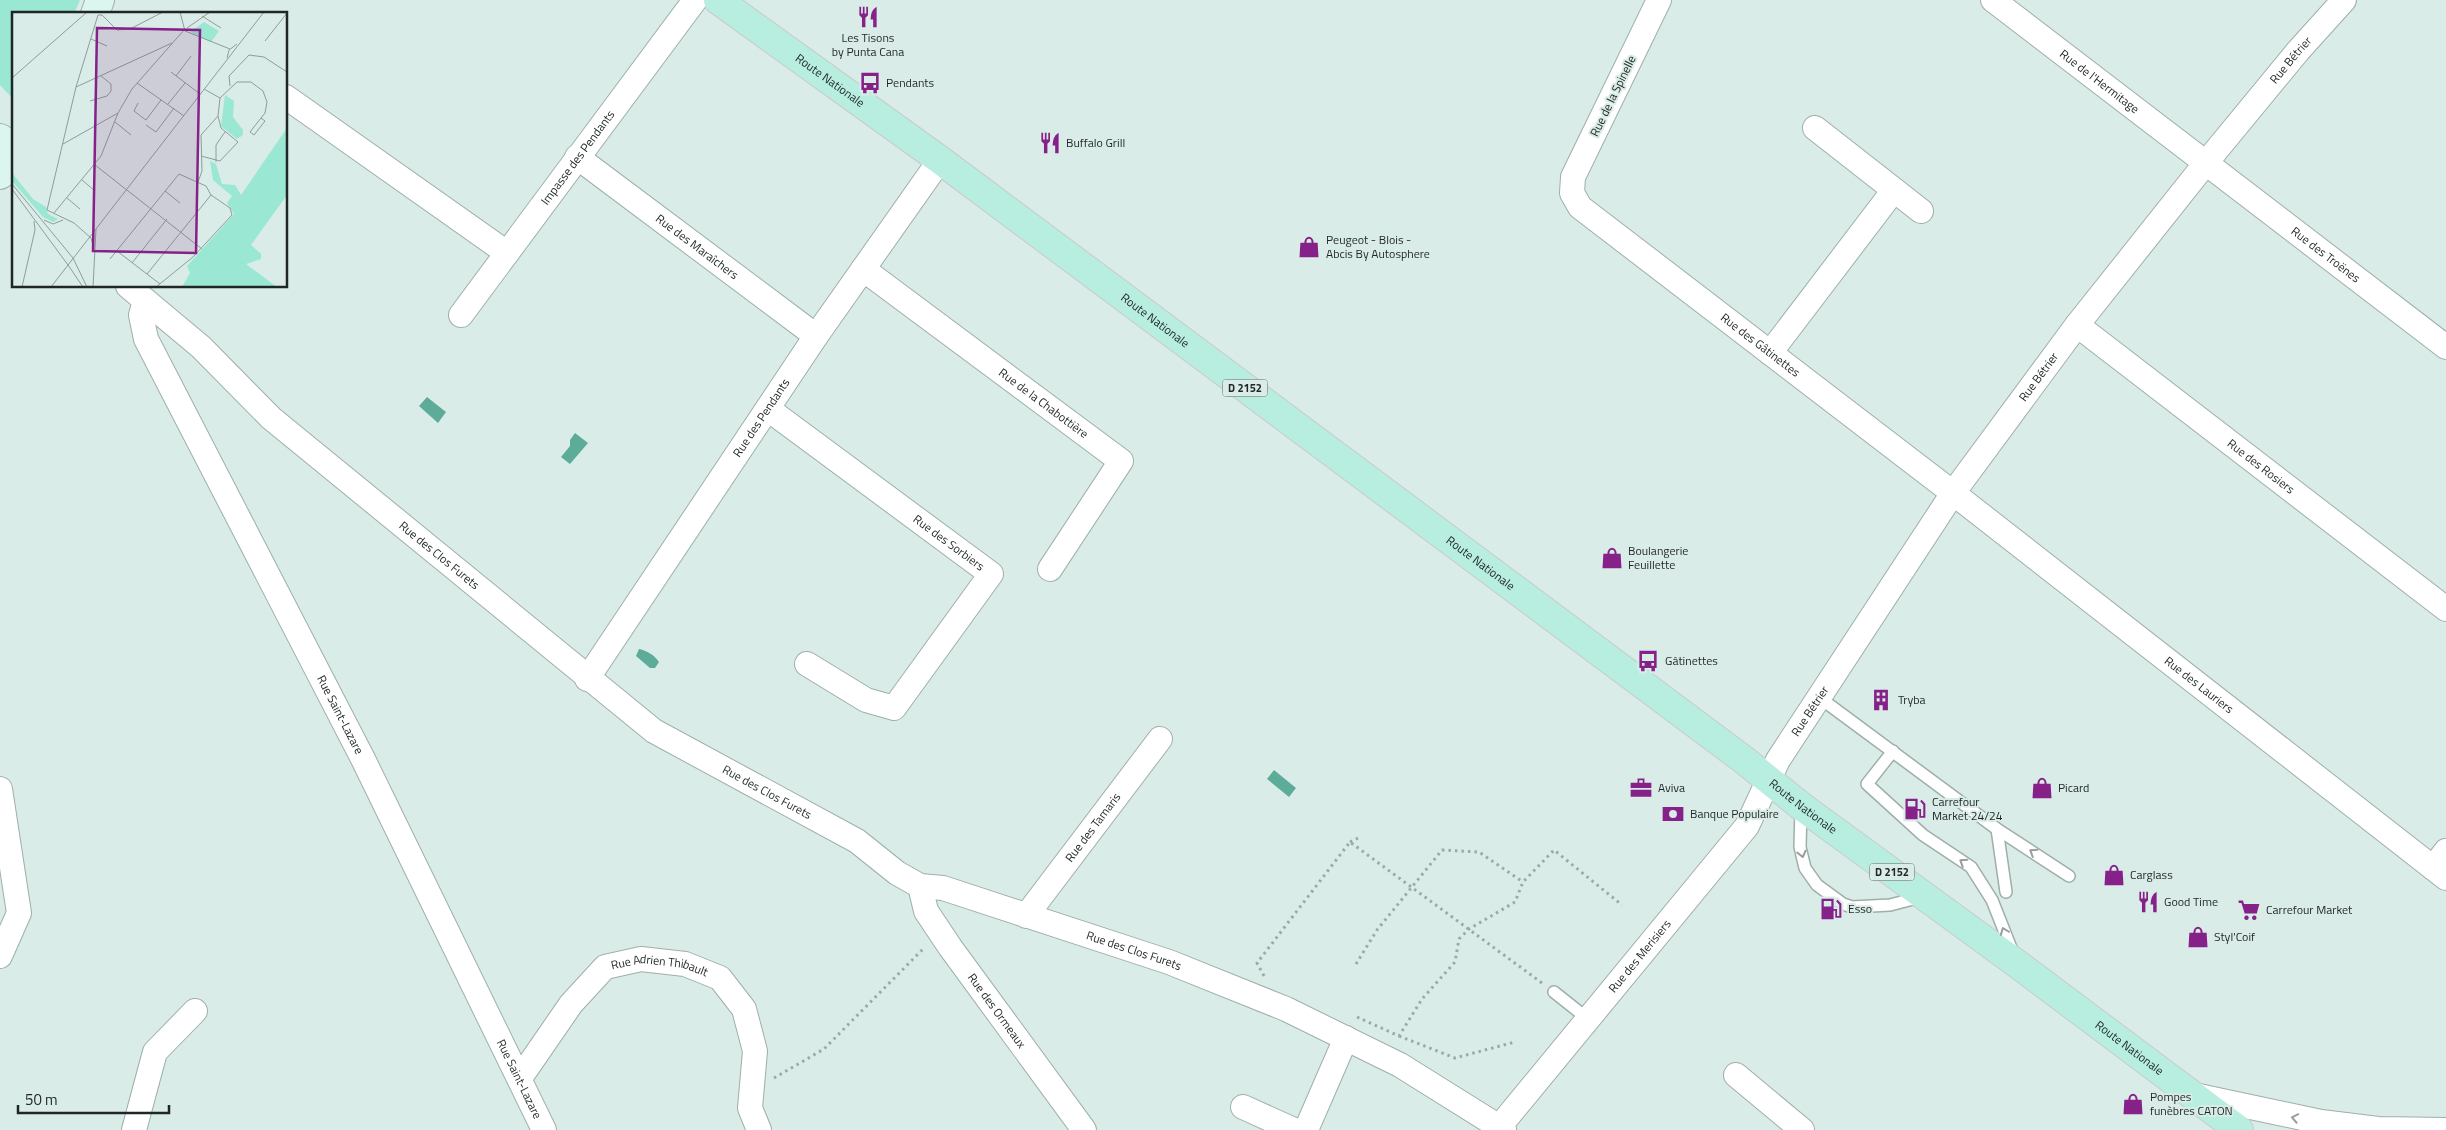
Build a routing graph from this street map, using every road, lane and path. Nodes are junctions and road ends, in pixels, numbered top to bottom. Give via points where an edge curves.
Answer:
1 (100, 0) edge
2 (695, 0) edge
3 (718, 0) edge
4 (1659, 0) edge
5 (1993, 0) edge
6 (2344, 0) edge
7 (96, 12) edge
8 (288, 98) edge
9 (1815, 128) dead end
10 (7, 139) edge
11 (577, 157) junction
12 (940, 160) junction
13 (2205, 164) junction
14 (6, 175) edge
15 (1894, 190) junction
16 (1572, 192) joint
17 (1921, 211) dead end
18 (507, 253) junction
19 (863, 269) junction
20 (137, 294) edge
21 (462, 315) dead end
22 (2076, 325) junction
23 (816, 336) junction
24 (2446, 347) edge
25 (1770, 353) junction
26 (768, 409) junction
27 (1953, 493) junction
28 (1050, 569) dead end
29 (2446, 609) edge
30 (807, 664) dead end
31 (587, 678) junction
32 (1820, 698) junction
33 (1160, 739) dead end
34 (1893, 751) junction
35 (1769, 780) junction
36 (0, 789) edge
37 (1802, 806) junction
38 (1997, 829) junction
39 (1358, 838) dead end
40 (1350, 842) junction
41 (2442, 866) edge
42 (2069, 876) dead end
43 (1523, 882) junction
44 (920, 886) junction
45 (1412, 887) junction
46 (2006, 892) dead end
47 (1925, 896) junction
48 (1622, 904) dead end
49 (1026, 916) junction
50 (1469, 929) junction
51 (940, 932) junction
52 (0, 956) edge
53 (2016, 963) junction
54 (1356, 964) dead end
55 (1272, 979) dead end
56 (1554, 992) joint
57 (195, 1011) dead end
58 (1353, 1016) dead end
59 (1588, 1019) junction
60 (1399, 1036) junction
61 (1346, 1038) junction
62 (1516, 1042) dead end
63 (1736, 1075) dead end
64 (520, 1078) junction
65 (752, 1090) junction
66 (2192, 1095) junction
67 (1243, 1107) dead end
68 (1788, 1126) edge
69 (1502, 1128) edge
70 (134, 1130) edge
71 (544, 1130) edge
72 (759, 1130) edge
73 (1084, 1130) edge
74 (1294, 1130) edge
75 (1306, 1130) edge
76 (2239, 1130) edge
77 (2376, 1130) edge
78 (2446, 1130) edge

1 - 7 street
2 - 11 street, Impasse des Pendants
3 - 12 main road, Route Nationale / D 2152
4 - 16 street, Rue de la Spinelle via 1573,177
5 - 13 street, Rue de l'Hermitage
6 - 13 street, Rue Bétrier
8 - 18 street
9 - 15 street
10 - 14 street via 12,160
11 - 18 street, Impasse des Pendants
11 - 23 street, Rue des Maraîchers
12 - 19 street, Rue des Pendants
12 - 35 main road, Route Nationale / D 2152
13 - 22 street, Rue Bétrier
13 - 24 street, Rue des Troënes
15 - 17 street
15 - 25 street
16 - 25 street, Rue des Gâtinettes via 1580,207
18 - 21 street, Impasse des Pendants
19 - 23 street, Rue des Pendants
19 - 28 street, Rue de la Chabottière via 1121,461
20 - 31 street, Rue des Clos Furets via 201,347 271,418
20 - 64 street, Rue Saint-Lazare via 146,339 363,759
22 - 27 street, Rue Bétrier
22 - 29 street, Rue des Rosiers
23 - 26 street, Rue des Pendants
25 - 27 street, Rue des Gâtinettes
26 - 30 street, Rue des Sorbiers via 991,574 894,708 866,700
26 - 31 street, Rue des Pendants
27 - 32 street, Rue Bétrier
27 - 41 street, Rue des Lauriers
31 - 44 street, Rue des Clos Furets via 654,731 857,841 897,873
32 - 34 lane
32 - 35 street, Rue Bétrier via 1778,760
33 - 49 street, Rue des Tamaris
34 - 38 lane
53 -> 34 lane via 1992,900 1971,867 1934,843 1868,784
35 - 37 main road, Route Nationale / D 2152
35 - 59 street, Rue des Merisiers via 1747,826
36 - 52 street via 19,913
37 - 47 main road, Route Nationale / D 2152
37 -> 47 lane via 1800,847 1805,868 1817,885 1843,904 1861,908
42 -> 38 lane
38 - 46 lane
39 - 40 path
40 - 45 path
40 - 55 path via 1257,963 1262,975
43 - 45 path via 1479,852 1442,850
43 - 48 path via 1554,850
43 - 50 path via 1515,902
44 - 49 street, Rue des Clos Furets via 943,888
44 - 51 street, Rue des Ormeaux via 926,910
45 - 50 path
45 - 54 path via 1377,930
47 - 53 main road, Route Nationale / D 2152
49 - 61 street, Rue des Clos Furets via 1169,962 1286,1009
50 - 56 path
50 - 60 path via 1459,939 1455,962 1422,999
51 - 65 path via 824,1049
51 - 73 street, Rue des Ormeaux
53 - 66 main road, Route Nationale / D 2152
56 - 59 lane
57 - 70 street via 155,1052
58 - 60 path
59 - 69 street, Rue des Merisiers
60 - 62 path via 1455,1058
61 - 69 street, Rue des Clos Furets via 1400,1064
61 - 75 street
63 - 68 street
64 - 65 street, Rue Adrien Thibault via 571,1004 605,967 641,959 685,964 720,978 744,1009 755,1051
64 - 71 street, Rue Saint-Lazare
65 - 72 street, Rue Adrien Thibault via 750,1108
66 - 76 main road, Route Nationale / D 2152
77 -> 66 street via 2293,1118
67 - 74 street
77 - 78 street

